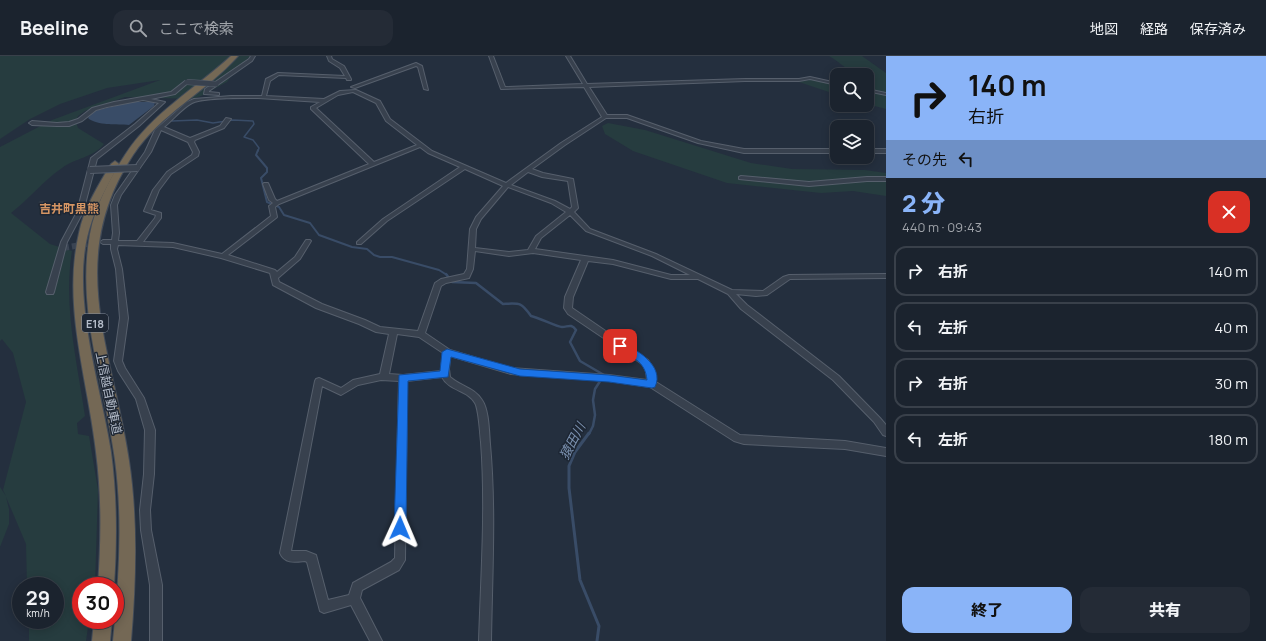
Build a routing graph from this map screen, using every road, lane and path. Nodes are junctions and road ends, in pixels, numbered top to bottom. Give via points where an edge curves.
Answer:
1 (228, 56) edge
2 (235, 56) edge
3 (253, 56) edge
4 (329, 56) edge
5 (417, 56) edge
6 (491, 56) edge
7 (568, 56) edge
8 (416, 64) junction
9 (347, 77) junction
10 (830, 82) edge
11 (216, 84) junction
12 (586, 86) junction
13 (354, 89) junction
14 (426, 90) dead end
15 (874, 91) edge
16 (886, 94) edge
17 (236, 96) junction
18 (264, 96) junction
19 (144, 99) junction
20 (326, 101) junction
21 (606, 117) junction
22 (228, 119) dead end
23 (32, 124) dead end
24 (160, 128) junction
25 (192, 140) junction
26 (421, 145) junction
27 (830, 151) edge
28 (874, 151) edge
29 (886, 151) edge
30 (374, 165) junction
31 (465, 166) junction
32 (138, 168) junction
33 (90, 170) junction
34 (528, 170) junction
35 (741, 178) dead end
36 (886, 179) edge
37 (266, 184) dead end
38 (507, 185) junction
39 (277, 203) junction
40 (570, 212) junction
41 (103, 242) tunnel mouth
42 (308, 242) dead end
43 (116, 243) junction
44 (139, 243) junction
45 (359, 243) dead end
46 (471, 249) junction
47 (531, 251) junction
48 (223, 256) junction
49 (585, 259) junction
50 (886, 276) edge
51 (276, 277) junction
52 (701, 277) junction
53 (50, 292) dead end
54 (731, 292) junction
55 (393, 333) junction
56 (422, 334) junction
57 (447, 352) junction
58 (445, 374) junction
59 (384, 377) junction
60 (403, 378) junction
61 (652, 384) junction
62 (881, 420) edge
63 (886, 432) edge
64 (886, 452) edge
65 (106, 577) edge
66 (354, 599) junction
67 (102, 629) edge
68 (101, 641) edge
69 (122, 641) edge
70 (156, 641) edge
71 (376, 641) edge
72 (485, 641) edge

1 - 65 highway, 上信越自動車道 / E18 via 165,107 127,146 97,195 82,236 77,268 78,303 105,466 108,534
2 - 69 highway, 上信越自動車道 / E18 via 172,108 136,146 107,194 94,236 90,265 91,298 117,430 126,494 128,567
3 - 11 street
4 - 9 street via 330,60 342,67
5 - 8 street
6 - 12 street via 503,88
7 - 12 street
8 - 13 street
8 - 14 street via 420,66
9 - 13 street
9 - 18 street via 278,74 268,80
10 - 12 street via 810,78
11 - 17 street via 206,93 211,95 236,92
11 - 19 street, bridge via 187,82 173,93
12 - 21 street
13 - 20 street via 336,94
13 - 26 street via 378,102 388,120
15 - 16 street
17 - 18 street
17 - 24 street via 195,100
18 - 20 street
19 - 23 street via 93,108 85,117 67,124
19 - 33 street via 163,102 94,158
20 - 30 street via 313,108
21 - 27 street via 627,116 700,142 744,151
21 - 34 street
22 - 25 street via 222,127
24 - 25 street
24 - 32 street
25 - 44 street via 195,156 169,173 156,190 147,211 159,214 158,218
26 - 30 street
26 - 31 street via 430,152
28 - 29 street
30 - 39 street
31 - 38 street
31 - 45 street via 385,220
32 - 33 street, bridge
32 - 43 street via 118,195 114,205
33 - 53 street via 80,212 64,242
34 - 38 street
34 - 40 street via 571,180 575,208
35 - 36 street via 810,184
37 - 39 street via 272,200
38 - 40 street via 553,202
38 - 46 street via 478,218 473,230
39 - 48 street via 272,206 274,217
40 - 47 street via 538,237
40 - 52 street via 588,230 654,255
41 - 43 street
42 - 51 street via 298,258
43 - 44 street
43 - 70 street via 114,248 124,318 118,364 140,398 150,430 145,510 156,585
44 - 48 street via 173,245
46 - 47 street via 509,254
46 - 56 street via 467,276 444,281 438,285
47 - 49 street
48 - 51 street via 273,272
49 - 52 street via 613,262 671,277
49 - 61 street via 569,297 568,308 646,362 650,369
50 - 54 street via 789,277 763,293 737,290
51 - 55 street via 276,283 318,306
52 - 54 street
54 - 62 street via 744,307 836,378
55 - 56 street
55 - 59 street
56 - 57 street
57 - 58 street
57 - 61 street via 520,373 609,378
58 - 60 street
58 - 72 street via 448,379 476,397 481,403 483,416 488,487
59 - 60 street
59 - 66 street via 356,382 341,392 319,381 285,553 290,557 306,556 312,559 324,607
60 - 66 street via 400,560 395,566 357,587
61 - 64 street via 737,438 845,445
62 - 63 street
66 - 71 street
67 - 68 highway

